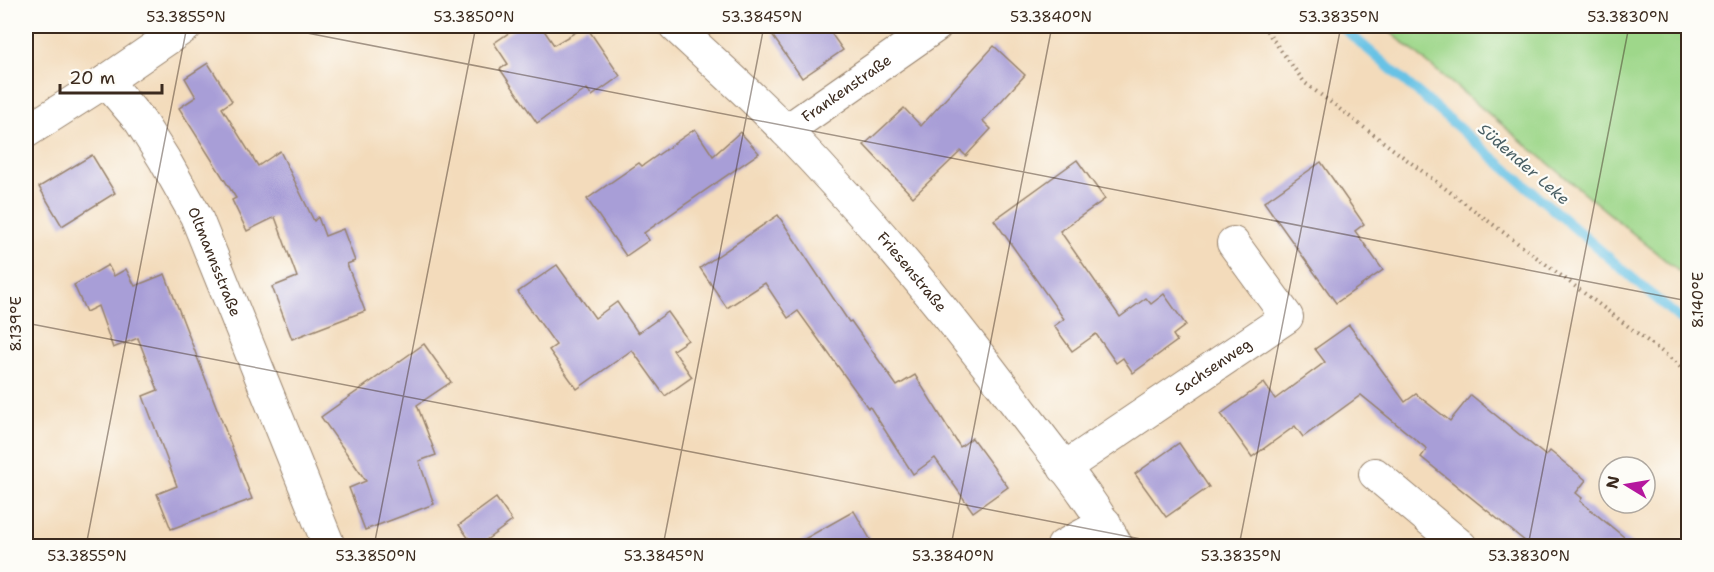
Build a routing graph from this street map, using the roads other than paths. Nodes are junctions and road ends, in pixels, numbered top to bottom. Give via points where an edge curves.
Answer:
1 (186, 26) edge
2 (675, 26) edge
3 (936, 26) edge
4 (106, 81) junction
5 (786, 131) junction
6 (26, 132) edge
7 (1233, 243) dead end
8 (1064, 468) junction
9 (1375, 474) dead end
10 (1111, 535) edge
11 (329, 546) edge
12 (1063, 546) edge
13 (1461, 546) edge

1 - 4 street
2 - 5 street, Friesenstraße
3 - 5 street, Frankenstraße
4 - 6 street
4 - 11 street, Oltmannsstraße via 140,121 196,216
5 - 8 street, Friesenstraße via 968,339
7 - 8 street, Sachsenweg via 1287,317
8 - 10 street, Friesenstraße
9 - 13 street
10 - 12 street

